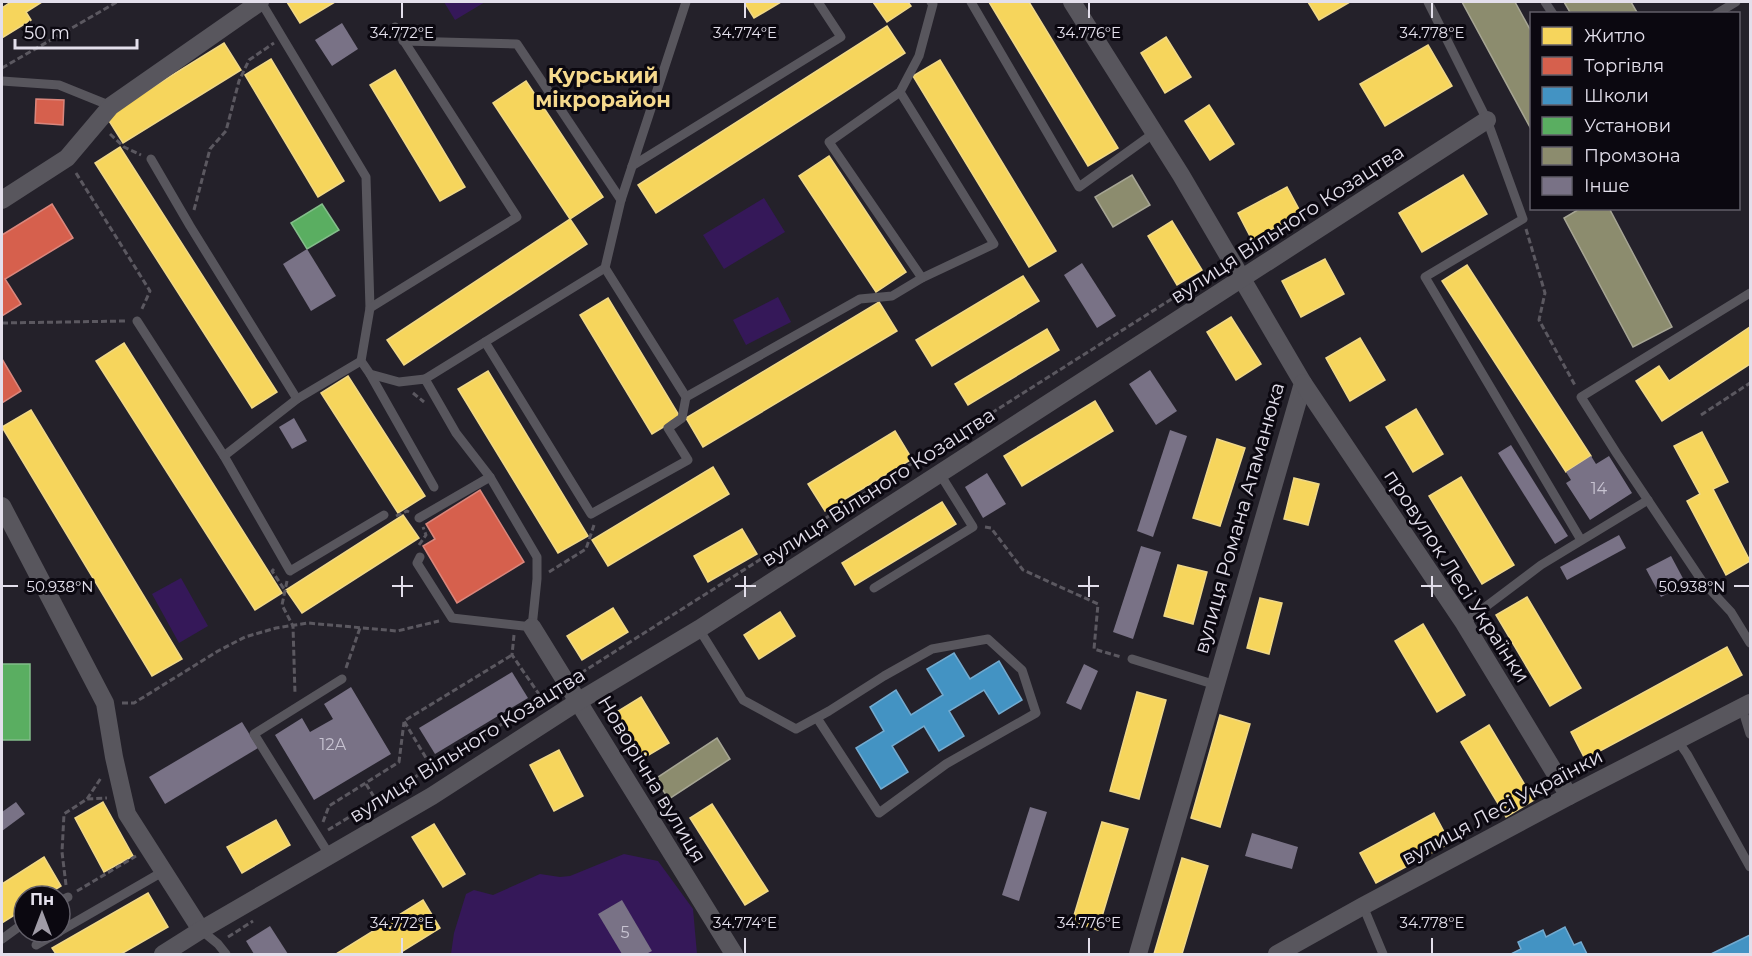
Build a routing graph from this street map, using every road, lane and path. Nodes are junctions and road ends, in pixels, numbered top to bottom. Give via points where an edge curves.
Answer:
1 (117, 2) edge
2 (261, 2) edge
3 (686, 2) edge
4 (818, 2) edge
5 (932, 2) edge
6 (971, 2) edge
7 (1072, 2) edge
8 (1428, 2) edge
9 (1736, 2) edge
10 (1719, 12) edge
11 (395, 27) dead end
12 (282, 38) junction
13 (403, 41) junction
14 (2, 68) edge
15 (2, 81) edge
16 (900, 93) junction
17 (111, 106) junction
18 (1487, 120) junction
19 (96, 122) junction
20 (1154, 133) junction
21 (67, 158) junction
22 (151, 159) joint
23 (632, 166) junction
24 (2, 200) edge
25 (621, 200) junction
26 (1524, 219) junction
27 (190, 226) junction
28 (1231, 262) junction
29 (605, 268) junction
30 (922, 278) junction
31 (1242, 280) junction
32 (1750, 293) edge
33 (370, 308) junction
34 (137, 321) junction
35 (2, 323) edge
36 (485, 342) junction
37 (361, 361) junction
38 (370, 374) junction
39 (425, 379) junction
40 (1304, 383) junction
41 (1750, 383) edge
42 (686, 397) junction
43 (1581, 397) junction
44 (297, 399) junction
45 (1701, 416) dead end
46 (224, 456) junction
47 (940, 474) junction
48 (490, 477) junction
49 (434, 487) dead end
50 (1648, 500) junction
51 (2, 506) edge
52 (384, 515) dead end
53 (419, 518) dead end
54 (596, 520) dead end
55 (973, 527) junction
56 (1581, 540) junction
57 (420, 557) dead end
58 (537, 579) junction
59 (874, 588) dead end
60 (285, 589) dead end
61 (452, 618) junction
62 (1464, 623) junction
63 (293, 626) junction
64 (524, 626) junction
65 (360, 628) junction
66 (699, 629) junction
67 (1750, 643) edge
68 (512, 655) junction
69 (1132, 659) joint
70 (342, 679) joint
71 (567, 682) junction
72 (1216, 685) junction
73 (543, 699) junction
74 (579, 702) junction
75 (105, 703) junction
76 (1746, 706) edge
77 (295, 708) junction
78 (555, 717) junction
79 (817, 717) junction
80 (404, 721) junction
81 (1750, 735) edge
82 (1677, 740) junction
83 (431, 767) junction
84 (365, 783) junction
85 (444, 788) junction
86 (1569, 796) junction
87 (376, 800) junction
88 (128, 814) junction
89 (318, 835) junction
90 (149, 848) junction
91 (330, 856) junction
92 (1750, 867) edge
93 (164, 871) junction
94 (63, 884) edge
95 (72, 894) edge
96 (1363, 906) junction
97 (72, 925) edge
98 (201, 930) junction
99 (163, 954) edge
100 (226, 954) edge
101 (734, 954) edge
102 (1138, 954) edge
103 (1277, 954) edge
104 (1383, 954) edge

1 - 14 path
2 - 12 lane
2 - 17 street
3 - 23 lane
4 - 23 lane via 841,36
5 - 16 lane via 919,56
6 - 20 lane via 1079,187
7 - 20 street, вулиця Романа Атаманюка
8 - 18 lane
9 - 10 lane
11 - 13 lane
12 - 27 path via 249,60 244,70 226,131 210,149
12 - 33 lane via 366,177
13 - 25 lane via 517,44
13 - 33 lane via 516,217
15 - 17 lane via 59,85
16 - 30 lane via 829,142
16 - 30 lane via 994,244
17 - 19 street
18 - 26 lane
18 - 31 street, вулиця Вільного Козацтва
19 - 21 street
19 - 22 path via 124,147
20 - 28 street, вулиця Романа Атаманюка
21 - 24 street
21 - 34 path via 150,291
22 - 27 lane
23 - 25 lane
25 - 29 lane
26 - 43 path via 1545,294 1539,320
26 - 56 lane via 1425,278
27 - 44 lane
28 - 31 street, вулиця Романа Атаманюка
28 - 71 path
29 - 36 lane
29 - 42 lane
30 - 42 lane via 892,297 860,299
31 - 40 street, вулиця Романа Атаманюка
31 - 47 street, вулиця Вільного Козацтва
32 - 43 lane
33 - 37 lane
34 - 35 path
34 - 46 lane
36 - 39 lane
36 - 42 lane via 591,514 688,460 668,428 682,418
37 - 38 lane
37 - 44 lane
38 - 39 lane via 399,382
38 - 49 lane
39 - 48 lane via 456,433
40 - 62 street, провулок Лесі Українки
40 - 72 street, вулиця Романа Атаманюка
41 - 45 path
43 - 50 lane
44 - 46 lane
46 - 52 lane via 290,571
47 - 55 lane
47 - 66 street, вулиця Вільного Козацтва
48 - 53 lane
48 - 58 lane via 537,557
50 - 56 lane
50 - 67 lane via 1702,581 1731,612
51 - 75 street
54 - 58 path via 586,549
55 - 59 lane
55 - 69 path via 991,528 1023,570 1098,604 1094,649
56 - 62 lane
57 - 61 lane via 417,564
58 - 64 lane
60 - 63 path via 282,605
61 - 64 lane
61 - 65 path via 397,631
62 - 86 street, провулок Лесі Українки
63 - 65 path via 308,623
63 - 75 path via 245,637 134,703
63 - 77 path
64 - 68 path
64 - 71 street, Новорічна вулиця
65 - 70 path
66 - 74 street, вулиця Вільного Козацтва
66 - 79 lane via 743,700 796,729
68 - 73 path
68 - 80 path
69 - 72 lane
70 - 77 lane
71 - 74 street, Новорічна вулиця
72 - 102 street, вулиця Романа Атаманюка
73 - 78 path
73 - 83 path
74 - 78 street, вулиця Вільного Козацтва
74 - 101 street, Новорічна вулиця
75 - 88 street
76 - 81 lane
76 - 82 street, вулиця Лесі Українки
77 - 89 lane via 254,734
78 - 85 street, вулиця Вільного Козацтва
79 - 79 lane via 932,649 988,639 1022,670 1036,713 946,764 879,813
80 - 83 path
80 - 84 path via 399,762
82 - 86 street, вулиця Лесі Українки
82 - 92 lane
83 - 85 path
83 - 87 path
84 - 87 path
84 - 89 path via 329,806
85 - 91 street, вулиця Вільного Козацтва
86 - 96 street, вулиця Лесі Українки
87 - 89 path
88 - 90 street
88 - 94 path via 122,817 106,796 87,799 64,814
89 - 91 lane
90 - 93 street
90 - 95 path
91 - 98 street, вулиця Вільного Козацтва
93 - 97 lane
93 - 98 street
96 - 103 street, вулиця Лесі Українки
96 - 104 lane
98 - 99 street, вулиця Вільного Козацтва
98 - 100 lane

